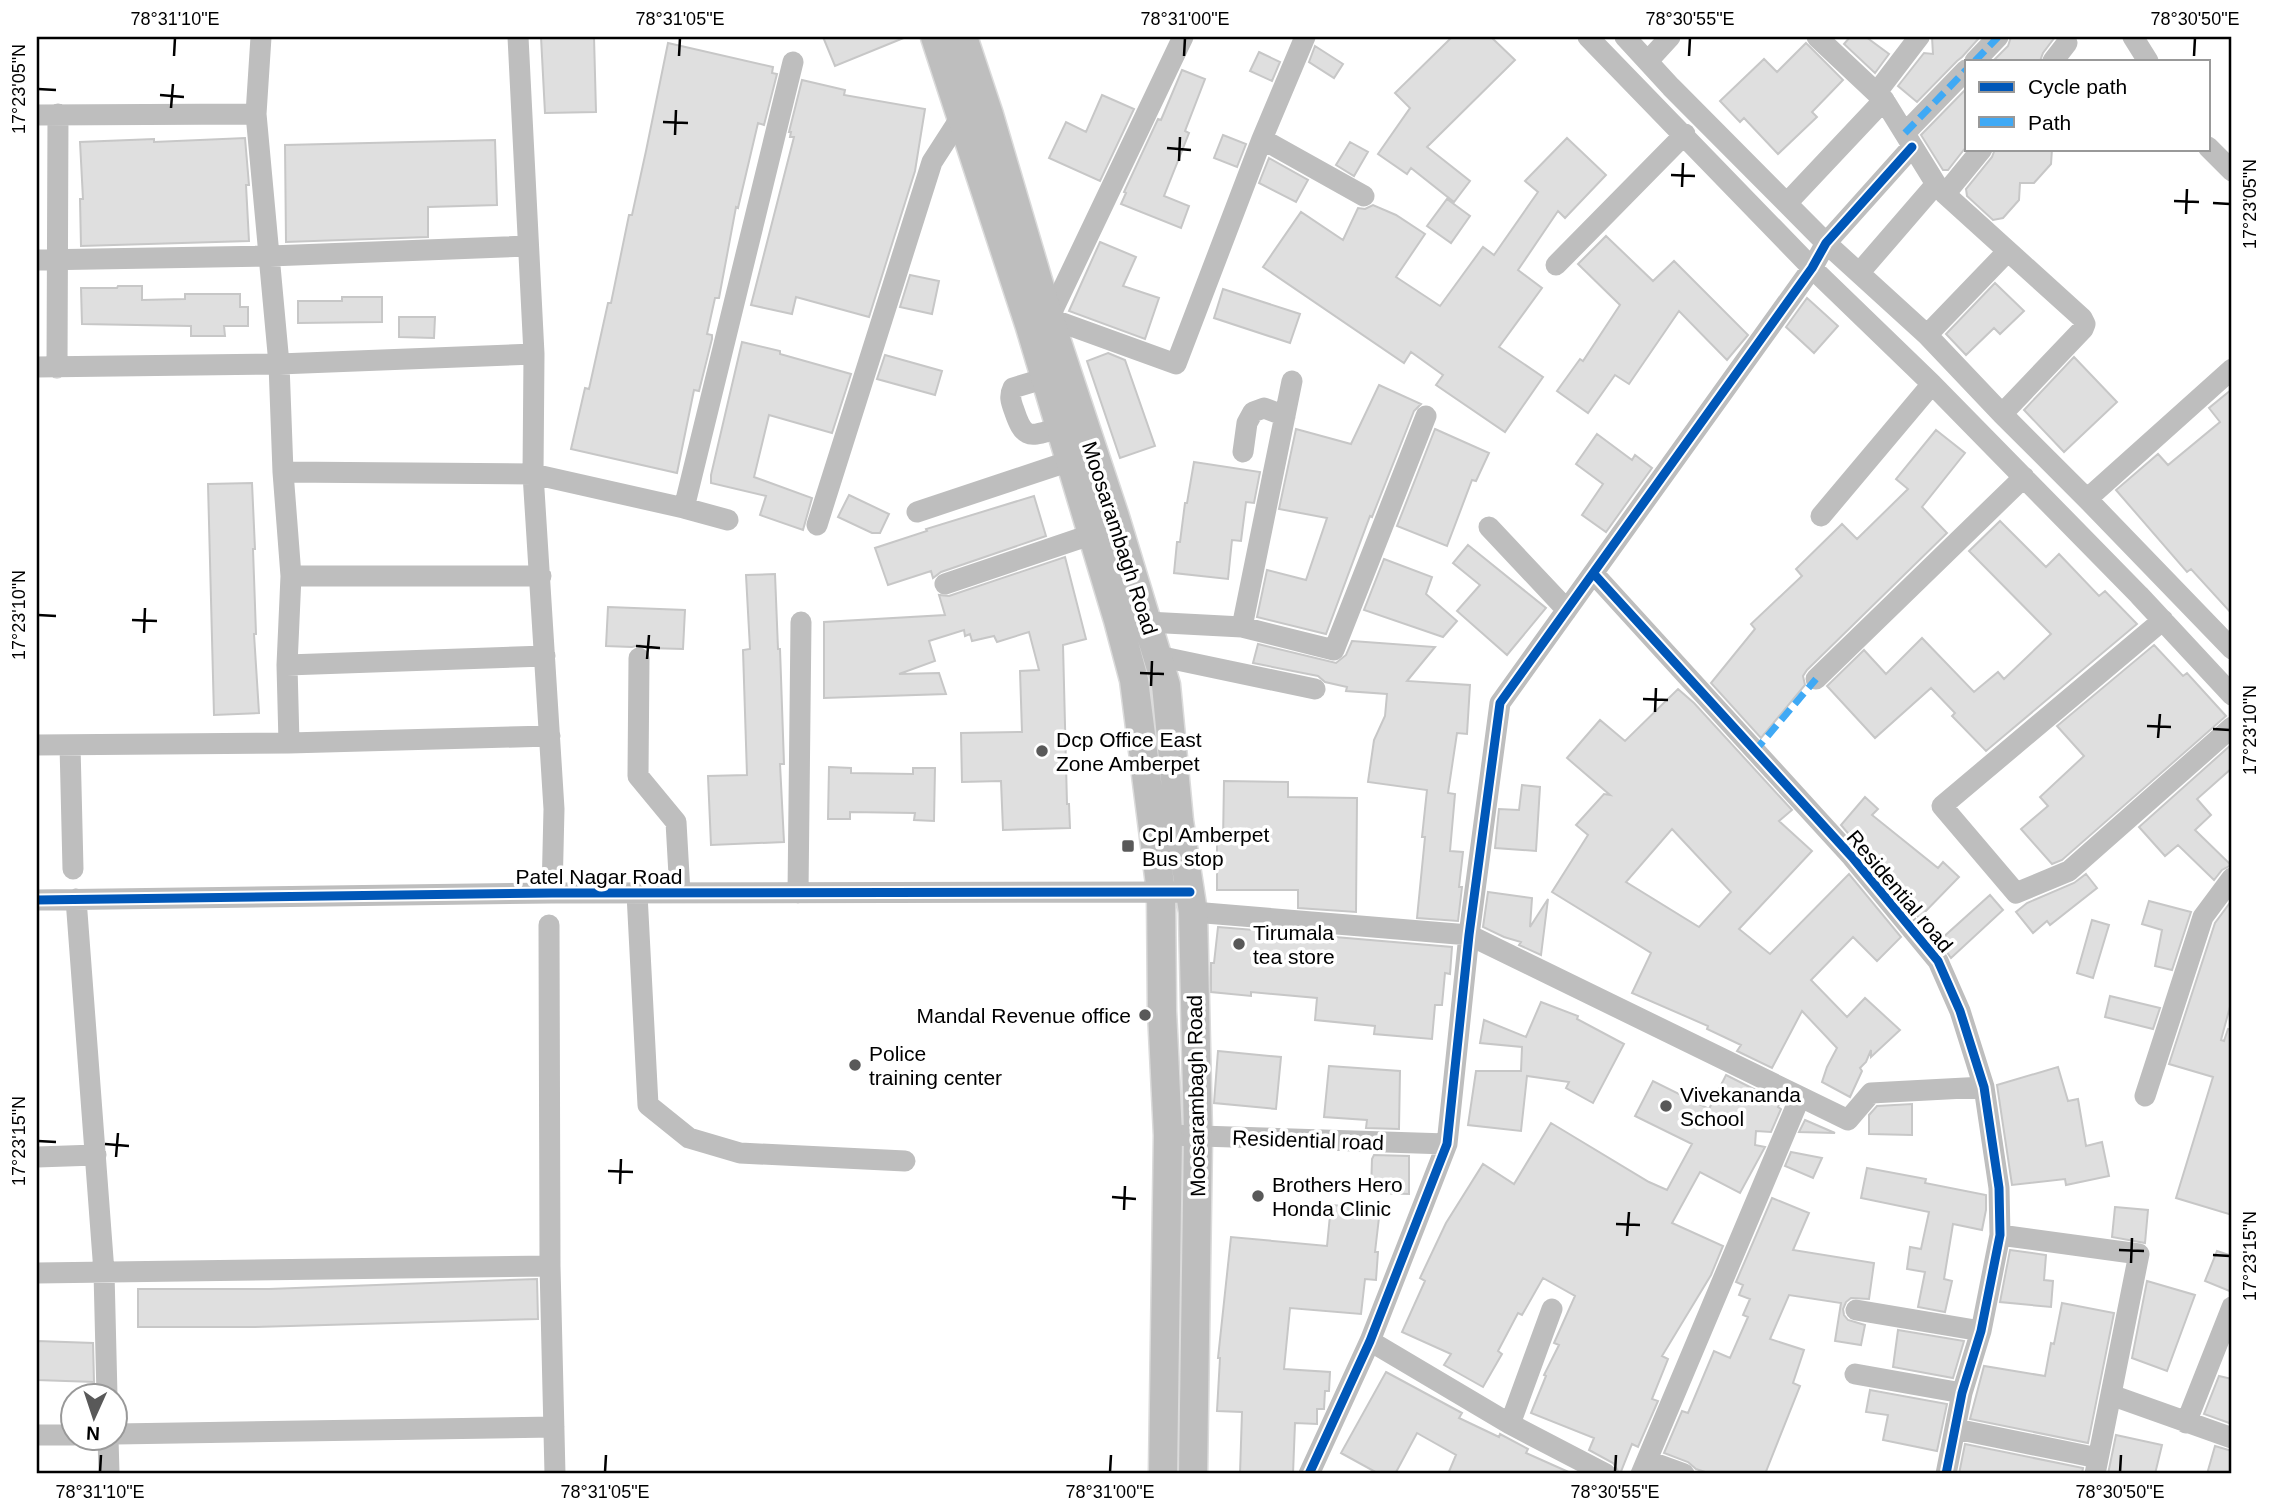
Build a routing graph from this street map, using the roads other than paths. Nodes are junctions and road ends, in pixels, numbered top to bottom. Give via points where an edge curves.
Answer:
1 (261, 37) edge
2 (518, 37) edge
3 (935, 37) edge
4 (963, 37) edge
5 (1183, 37) edge
6 (1305, 37) edge
7 (1588, 37) edge
8 (1625, 37) edge
9 (1670, 37) edge
10 (1817, 37) edge
11 (1919, 37) edge
12 (1998, 37) edge
13 (2133, 37) edge
14 (2067, 43) dead end
15 (1976, 60) edge
16 (2054, 60) edge
17 (2147, 60) edge
18 (1648, 61) junction
19 (793, 62) dead end
20 (1965, 71) edge
21 (1880, 96) junction
22 (47, 114) edge
23 (256, 114) junction
24 (961, 117) junction
25 (1685, 134) junction
26 (1262, 139) junction
27 (1909, 140) junction
28 (2210, 148) edge
29 (1981, 150) edge
30 (2232, 171) edge
31 (1940, 189) junction
32 (1364, 196) dead end
33 (1787, 203) junction
34 (1826, 243) junction
35 (527, 246) junction
36 (2007, 252) junction
37 (270, 256) junction
38 (37, 260) edge
39 (59, 260) junction
40 (1556, 265) dead end
41 (1812, 268) junction
42 (1860, 272) junction
43 (1049, 318) junction
44 (1927, 335) junction
45 (534, 354) junction
46 (279, 364) junction
47 (47, 367) edge
48 (2232, 369) edge
49 (1046, 379) junction
50 (1292, 381) dead end
51 (1932, 384) junction
52 (2002, 414) junction
53 (1285, 416) junction
54 (1426, 416) dead end
55 (1060, 428) junction
56 (1242, 452) dead end
57 (1070, 461) junction
58 (283, 472) junction
59 (533, 474) junction
60 (2024, 477) junction
61 (2087, 499) junction
62 (684, 508) junction
63 (917, 512) dead end
64 (1821, 516) dead end
65 (728, 520) dead end
66 (817, 525) dead end
67 (1489, 527) dead end
68 (1093, 534) junction
69 (1594, 574) junction
70 (291, 576) junction
71 (541, 576) junction
72 (945, 584) dead end
73 (1567, 610) junction
74 (2163, 620) junction
75 (801, 622) dead end
76 (1147, 622) junction
77 (1242, 626) junction
78 (2232, 649) edge
79 (545, 656) junction
80 (1158, 656) junction
81 (639, 658) dead end
82 (287, 665) junction
83 (1816, 679) dead end
84 (1315, 689) dead end
85 (2232, 695) edge
86 (2232, 727) edge
87 (550, 736) junction
88 (289, 743) junction
89 (37, 745) edge
90 (70, 745) junction
91 (73, 869) dead end
92 (2232, 878) edge
93 (1160, 892) junction
94 (552, 893) junction
95 (680, 893) junction
96 (798, 893) junction
97 (637, 894) junction
98 (76, 899) junction
99 (37, 900) edge
100 (1191, 902) junction
101 (549, 925) dead end
102 (1469, 935) junction
103 (1984, 1087) junction
104 (1800, 1097) junction
105 (2145, 1097) dead end
106 (1168, 1135) junction
107 (1198, 1136) junction
108 (1447, 1144) junction
109 (96, 1155) junction
110 (37, 1157) edge
111 (905, 1161) dead end
112 (2000, 1236) junction
113 (550, 1266) junction
114 (104, 1272) junction
115 (37, 1273) edge
116 (2232, 1307) edge
117 (1552, 1308) dead end
118 (1856, 1310) dead end
119 (1981, 1331) junction
120 (1370, 1341) junction
121 (1855, 1374) dead end
122 (107, 1382) edge
123 (1962, 1393) junction
124 (2111, 1395) junction
125 (2186, 1423) junction
126 (1510, 1424) junction
127 (554, 1427) junction
128 (1956, 1429) junction
129 (130, 1434) edge
130 (60, 1435) edge
131 (37, 1436) edge
132 (2232, 1438) edge
133 (108, 1452) edge
134 (2097, 1466) edge
135 (1645, 1468) edge
136 (109, 1473) edge
137 (555, 1474) edge
138 (1163, 1474) edge
139 (1193, 1474) edge
140 (1309, 1474) edge
141 (1606, 1474) edge
142 (1684, 1474) edge
143 (1946, 1474) edge

1 - 23 street
2 - 35 street
3 - 24 main road, Moosarambagh Road
4 - 43 main road, Moosarambagh Road
5 - 43 street
6 - 26 street
7 - 25 street
8 - 18 street
9 - 18 street
10 - 21 street
11 - 21 street
12 - 15 street
13 - 17 street
14 - 16 street
18 - 33 street
19 - 62 street
20 - 27 street
21 - 27 street
21 - 33 street
22 - 23 street
22 - 39 street
23 - 37 street
24 - 49 main road, Moosarambagh Road
24 - 66 street via 932,162
25 - 40 street
25 - 41 street
26 - 32 street
26 - 43 street via 1176,365
27 - 31 street
27 - 34 street
28 - 30 street
29 - 31 street
31 - 36 street
31 - 42 street
33 - 34 street
34 - 41 street
34 - 42 street
35 - 37 street
35 - 45 street
36 - 44 street
36 - 52 street via 2085,324
37 - 39 street
37 - 46 street
38 - 39 street
39 - 47 street
41 - 51 street
41 - 69 street
42 - 44 street
43 - 76 main road, Moosarambagh Road
44 - 52 street
45 - 46 street
45 - 59 street
46 - 47 street
46 - 58 street
48 - 61 street
49 - 55 main road, Moosarambagh Road
49 - 55 street via 1013,388 1010,400 1024,432 1030,435
50 - 53 street
51 - 60 street
51 - 64 street
52 - 61 street
53 - 56 street via 1264,408 1253,412
53 - 77 street
54 - 77 street via 1334,650
55 - 57 main road, Moosarambagh Road
57 - 63 street
57 - 68 main road, Moosarambagh Road
58 - 59 street
58 - 70 street
59 - 62 street
59 - 71 street
60 - 74 street
60 - 83 street
61 - 78 street
62 - 65 street
67 - 73 street
68 - 72 street
68 - 93 main road, Moosarambagh Road via 1134,680
69 - 73 street
69 - 103 street, Residential road via 1852,857 1938,961 1960,1011
70 - 71 street
70 - 82 street
71 - 79 street
73 - 102 street via 1500,703
74 - 85 street
74 - 86 street via 1942,806 2016,893 2069,871
75 - 96 street
76 - 77 street
76 - 80 main road, Moosarambagh Road
79 - 82 street
79 - 87 street
80 - 84 street
80 - 100 main road, Moosarambagh Road via 1166,685
81 - 95 street via 638,776 676,822
82 - 88 street
87 - 88 street
87 - 94 street
88 - 90 street
89 - 90 street
90 - 91 street
92 - 105 street via 2203,917
93 - 96 street, Patel Nagar Road
93 - 100 street, Patel Nagar Road
93 - 106 main road, Moosarambagh Road
94 - 97 street, Patel Nagar Road
94 - 98 street, Patel Nagar Road
95 - 96 street, Patel Nagar Road
95 - 97 street, Patel Nagar Road
97 - 111 street via 648,1105 689,1138 740,1153
98 - 99 street, Patel Nagar Road
98 - 109 street
100 - 102 street, Patel Nagar Road
100 - 107 main road, Moosarambagh Road
101 - 113 street
102 - 104 street
102 - 108 street
103 - 104 street via 1871,1094 1848,1119
103 - 112 street, Residential road via 1999,1188
104 - 135 street
106 - 107 street, Residential road
106 - 138 main road, Moosarambagh Road
107 - 108 street, Residential road
107 - 139 main road, Moosarambagh Road
108 - 120 street
109 - 110 street
109 - 114 street
112 - 119 street, Residential road
112 - 124 street via 2138,1254
113 - 114 street
113 - 127 street
114 - 115 street
114 - 122 street
116 - 125 street
117 - 126 street
118 - 119 street
119 - 123 street, Residential road
120 - 126 street
120 - 140 street
121 - 123 street
123 - 128 street, Residential road
124 - 125 street
124 - 134 street
125 - 132 street
126 - 141 street
127 - 129 street
127 - 137 street
128 - 134 street
128 - 143 street, Residential road
130 - 131 street
133 - 136 street
135 - 142 street

